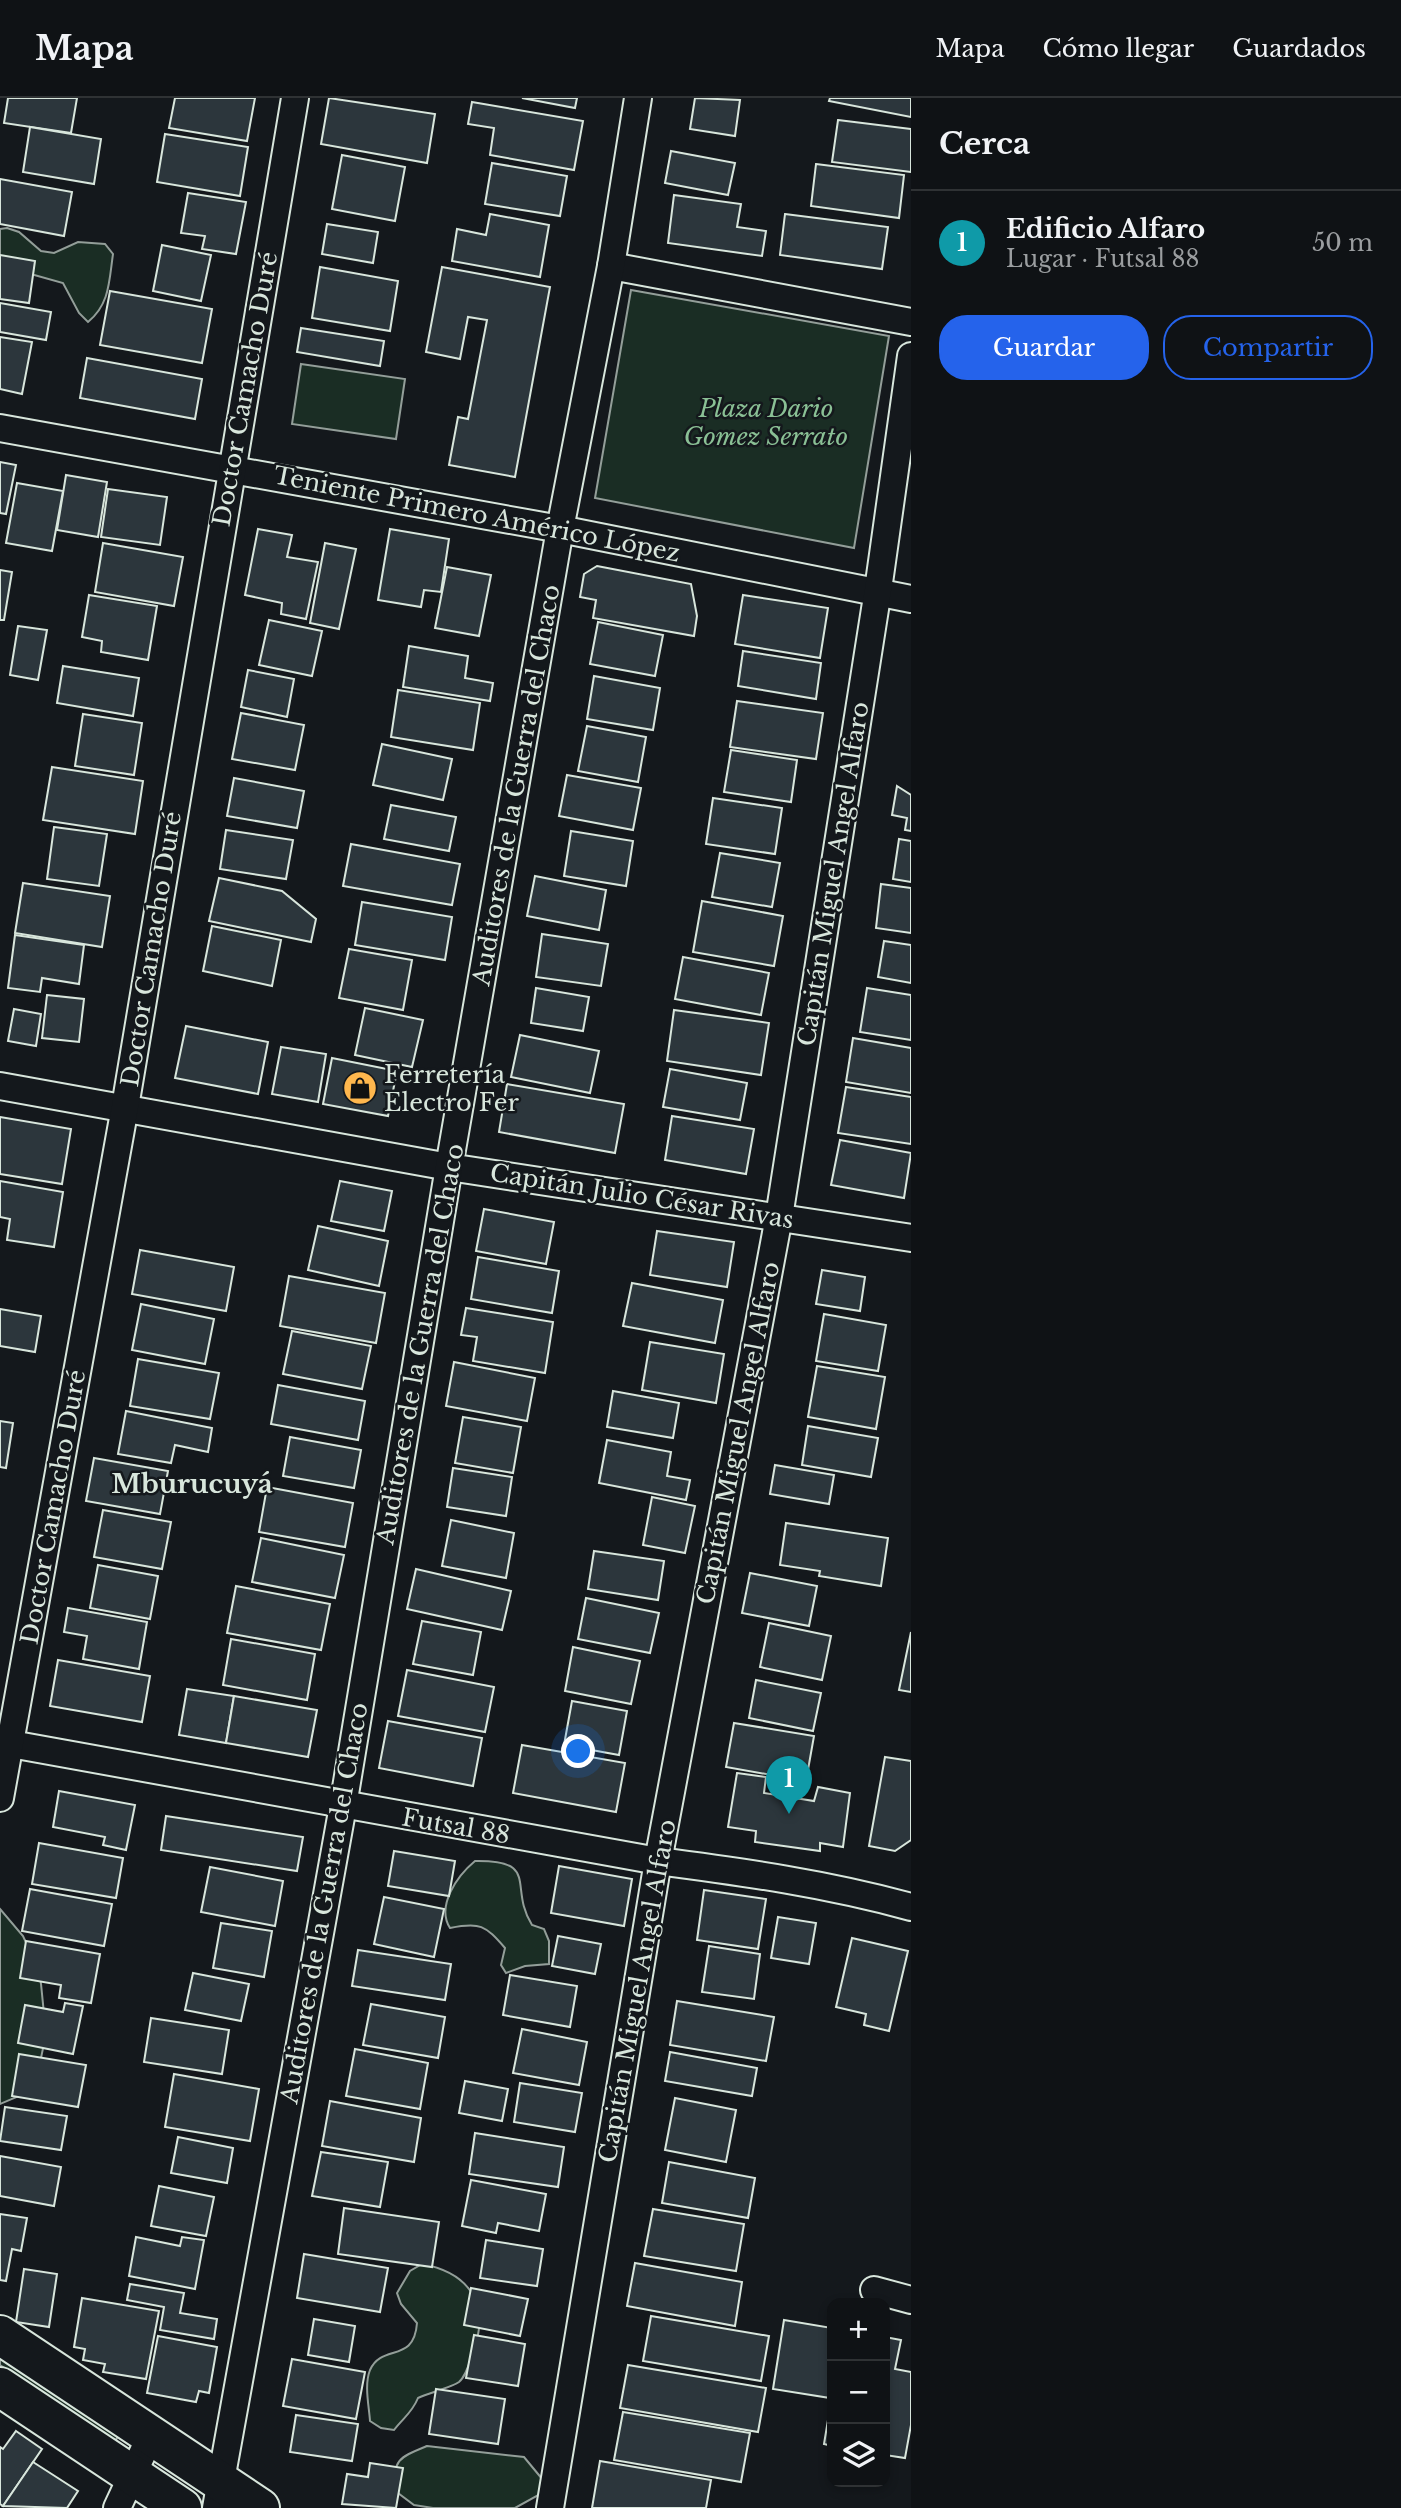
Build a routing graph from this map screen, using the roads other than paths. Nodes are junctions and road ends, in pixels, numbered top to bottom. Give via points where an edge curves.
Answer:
1 (295, 98) edge
2 (638, 98) edge
3 (611, 265) junction
4 (911, 322) edge
5 (911, 356) edge
6 (0, 428) edge
7 (231, 468) junction
8 (560, 529) junction
9 (878, 590) junction
10 (911, 599) edge
11 (0, 1086) edge
12 (125, 1107) junction
13 (449, 1167) junction
14 (779, 1217) junction
15 (911, 1238) edge
16 (5, 1743) edge
17 (0, 1798) edge
18 (342, 1806) junction
19 (658, 1861) junction
20 (911, 1907) edge
21 (874, 2290) dead end
22 (911, 2300) edge
23 (0, 2335) edge
24 (0, 2387) edge
25 (151, 2435) junction
26 (126, 2492) edge
27 (219, 2495) edge
28 (182, 2508) edge
29 (260, 2508) edge
30 (550, 2508) edge

1 - 7 street, Doctor Camacho Duré
2 - 3 street, Auditores de la Guerra del Chaco
3 - 4 street
3 - 8 street, Auditores de la Guerra del Chaco
5 - 9 street, Capitán Miguel Angel Alfaro
6 - 7 street, Teniente Primero Américo López
7 - 8 street, Teniente Primero Américo López
7 - 12 street, Doctor Camacho Duré
8 - 9 street, Teniente Primero Américo López
8 - 13 street, Auditores de la Guerra del Chaco
9 - 10 street, Teniente Primero Américo López
9 - 14 street, Capitán Miguel Angel Alfaro
11 - 12 street, Capitán Julio César Rivas
12 - 13 street, Capitán Julio César Rivas
12 - 16 street, Doctor Camacho Duré
13 - 14 street, Capitán Julio César Rivas
13 - 18 street, Auditores de la Guerra del Chaco
14 - 15 street, Capitán Julio César Rivas
14 - 19 street, Capitán Miguel Angel Alfaro
16 - 17 street, Doctor Camacho Duré
16 - 18 street, Futsal 88
18 - 19 street, Futsal 88
18 - 27 street, Auditores de la Guerra del Chaco
19 - 20 street, Futsal 88 via 768,1875
19 - 30 street, Capitán Miguel Angel Alfaro
21 - 22 street
23 - 25 main road
24 - 26 main road
25 - 26 street
25 - 27 main road
26 - 28 main road
27 - 29 main road

